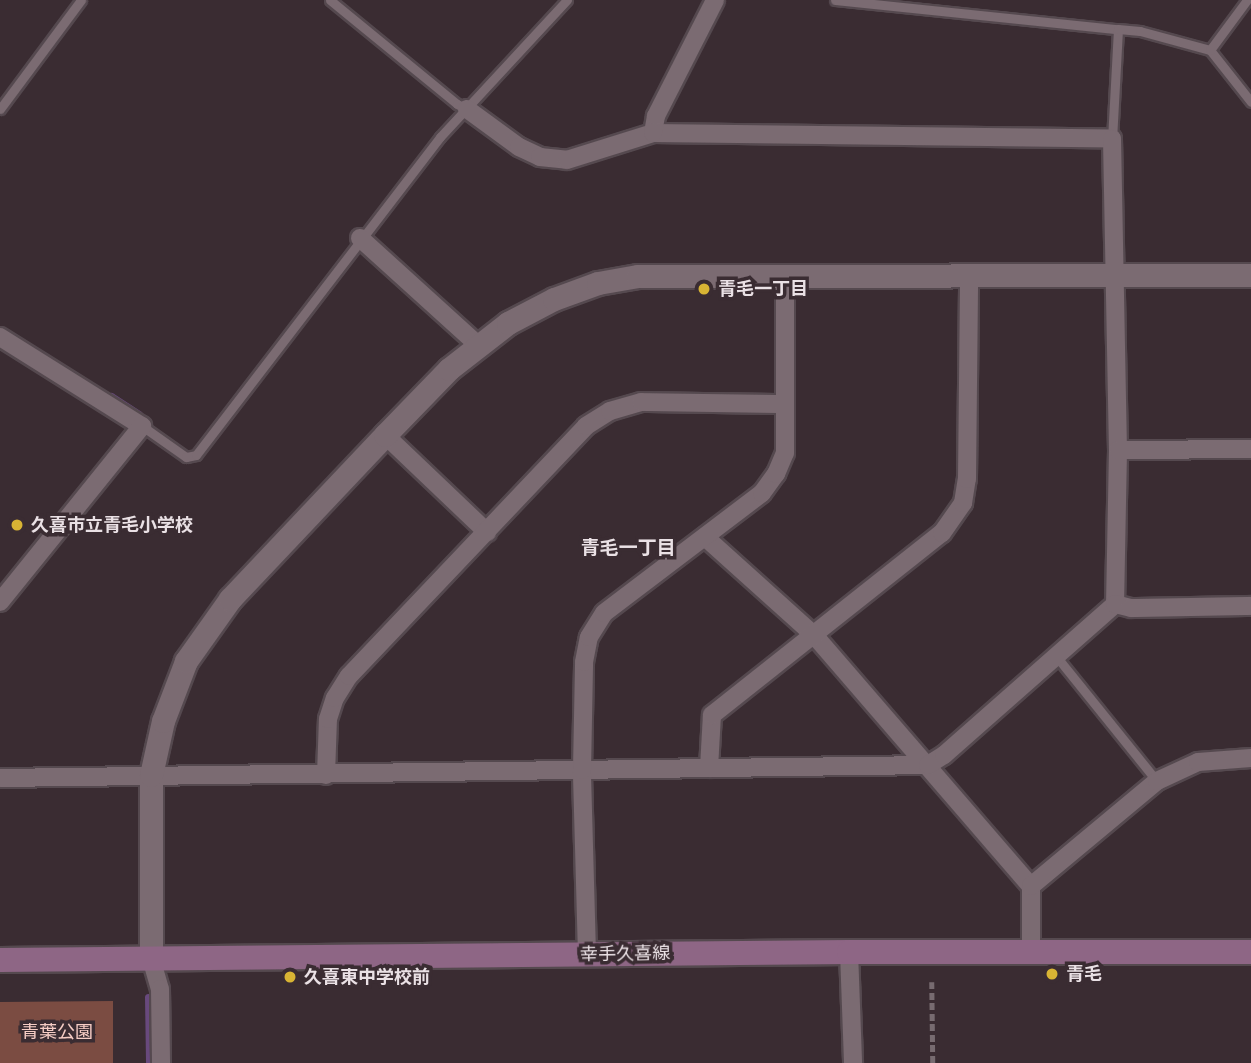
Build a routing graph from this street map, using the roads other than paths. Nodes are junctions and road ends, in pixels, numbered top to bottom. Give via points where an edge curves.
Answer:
1 (81, 0) edge
2 (330, 0) edge
3 (567, 0) edge
4 (715, 0) edge
5 (835, 0) edge
6 (1247, 0) edge
7 (1118, 29) junction
8 (1210, 50) junction
9 (1251, 103) edge
10 (467, 108) junction
11 (0, 110) edge
12 (653, 132) junction
13 (1112, 139) junction
14 (360, 238) junction
15 (785, 274) junction
16 (969, 274) junction
17 (1114, 274) junction
18 (1251, 275) edge
19 (0, 337) edge
20 (477, 344) junction
21 (785, 404) junction
22 (142, 426) junction
23 (385, 435) junction
24 (1251, 449) edge
25 (1118, 450) junction
26 (487, 532) junction
27 (705, 537) junction
28 (0, 602) edge
29 (1115, 604) junction
30 (1251, 606) edge
31 (814, 635) junction
32 (1056, 656) junction
33 (1251, 758) edge
34 (928, 765) junction
35 (709, 768) junction
36 (583, 770) junction
37 (151, 775) junction
38 (326, 775) junction
39 (0, 778) edge
40 (1157, 781) junction
41 (1031, 886) junction
42 (849, 952) junction
43 (1251, 952) edge
44 (587, 954) junction
45 (1031, 954) junction
46 (151, 958) junction
47 (0, 960) edge
48 (161, 1063) edge
49 (853, 1063) edge

1 - 11 lane
2 - 10 lane
3 - 10 lane
4 - 12 street via 656,116
5 - 7 lane
6 - 8 lane
7 - 8 lane
7 - 13 lane
8 - 9 lane
10 - 12 street via 519,148 540,158 567,160
10 - 14 lane
12 - 13 street
13 - 17 street
14 - 20 street
14 - 22 lane via 196,455 186,457
15 - 16 street
15 - 20 street via 679,274 598,283 554,299
15 - 21 street
16 - 17 street
16 - 31 street via 963,503 942,533
17 - 18 street
17 - 25 street
19 - 22 street
20 - 23 street
21 - 26 street via 641,402 610,411 586,426
21 - 27 street via 785,453 776,474 762,493
22 - 28 street
23 - 26 street
23 - 37 street via 207,628 171,695
24 - 25 street
25 - 29 street
26 - 38 street via 349,676 328,719
27 - 31 street
27 - 36 street via 604,613 589,637 584,662
29 - 30 street via 1130,608
29 - 32 street
31 - 34 street
31 - 35 street via 712,715
32 - 34 street
32 - 40 lane
33 - 40 street via 1198,762
34 - 35 street
34 - 41 street
35 - 36 street
36 - 38 street
36 - 44 street
37 - 38 street
37 - 39 street
37 - 46 street
40 - 41 street
41 - 45 street
42 - 44 main road, 幸手久喜線
42 - 45 main road, 幸手久喜線
42 - 49 street
43 - 45 main road, 幸手久喜線
44 - 46 main road, 幸手久喜線
46 - 47 main road, 幸手久喜線
46 - 48 street via 160,989

